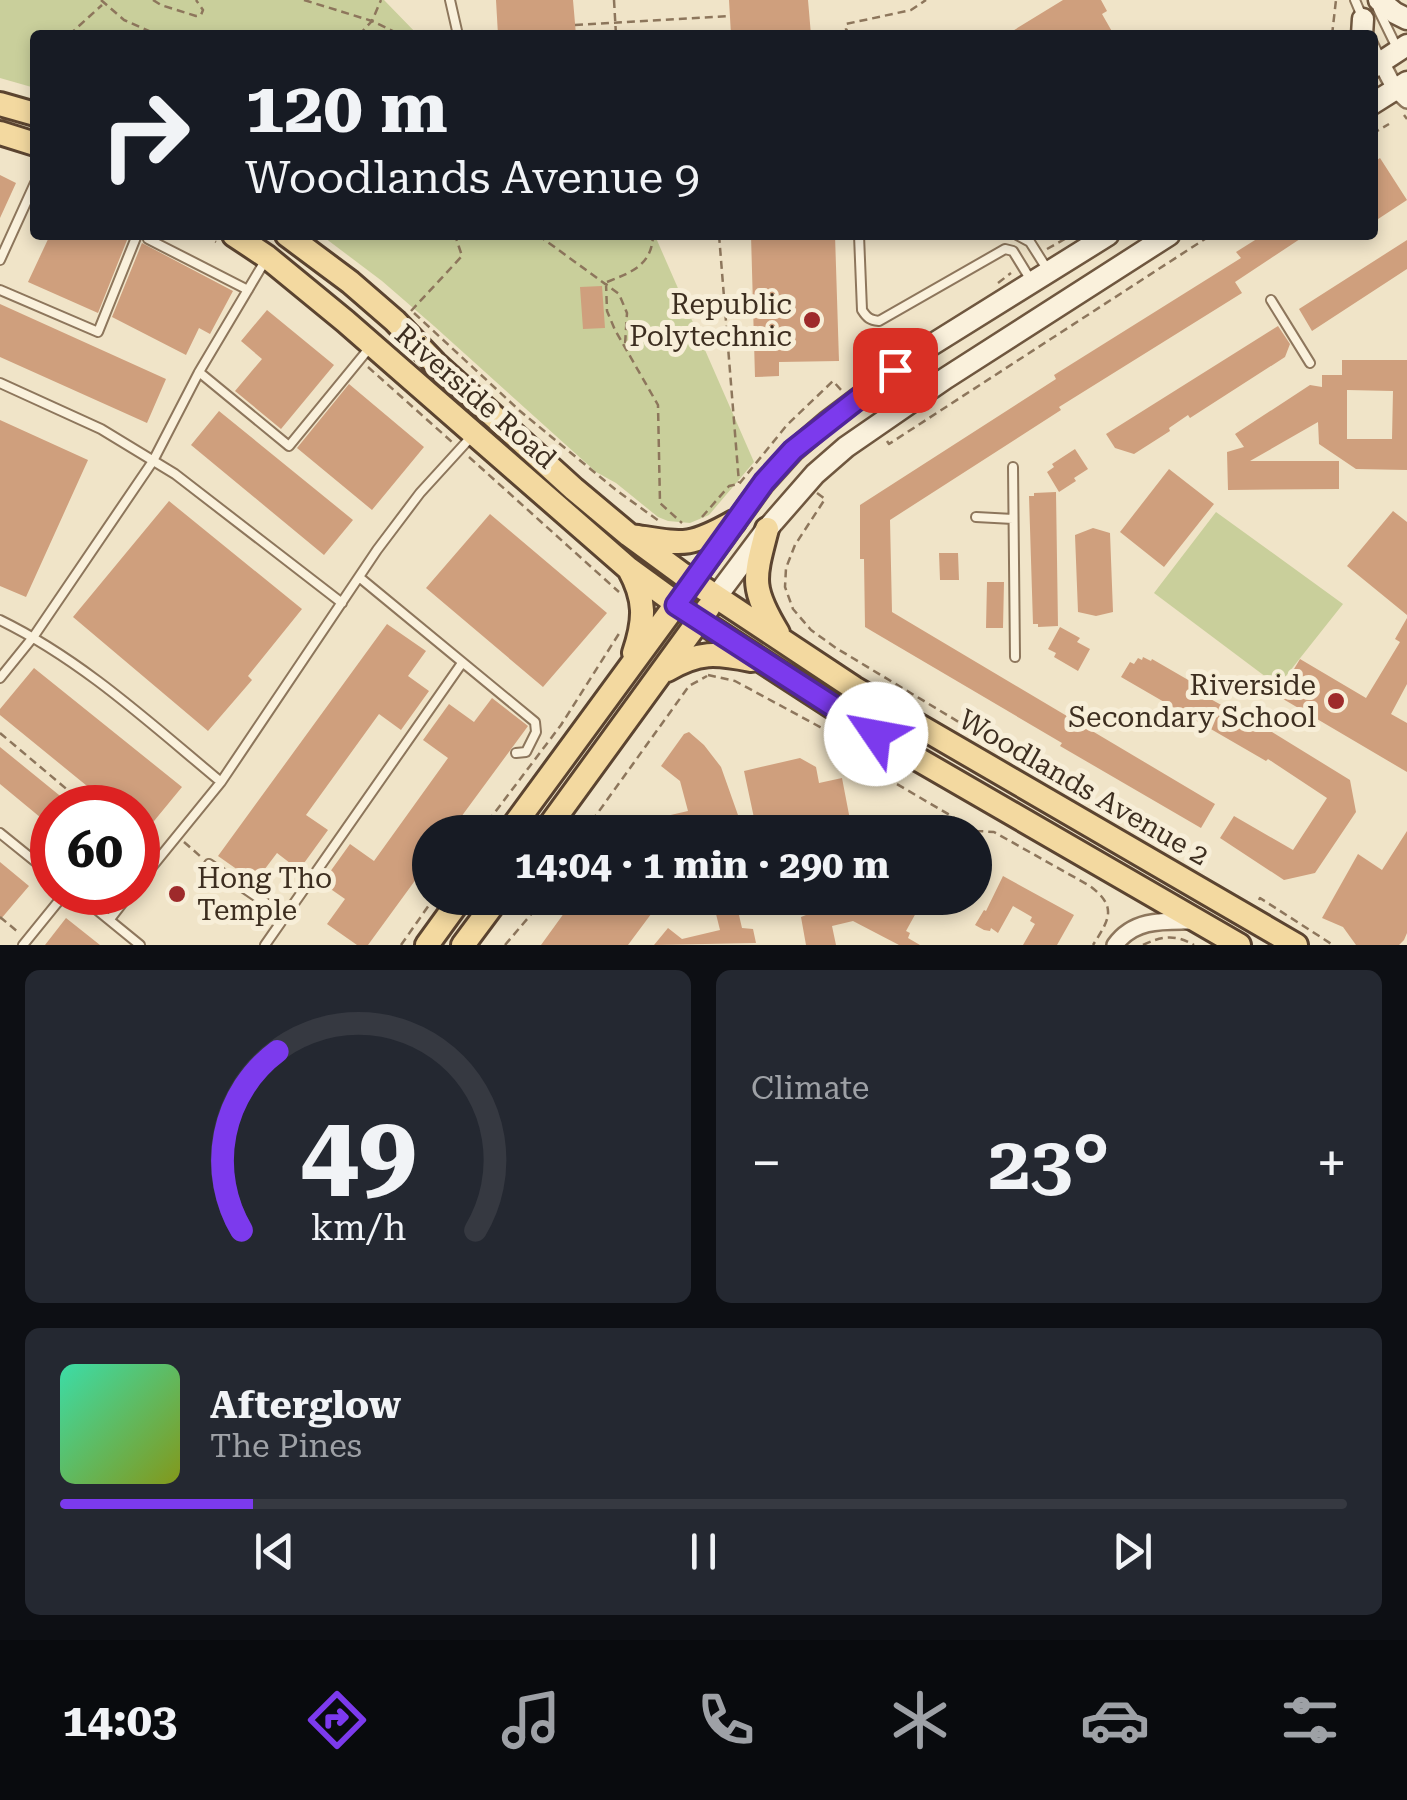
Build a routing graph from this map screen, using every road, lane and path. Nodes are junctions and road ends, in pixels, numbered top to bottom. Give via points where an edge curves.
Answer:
1 (153, 0) edge
2 (196, 0) edge
3 (304, 0) edge
4 (381, 0) edge
5 (450, 0) edge
6 (614, 0) edge
7 (926, 0) edge
8 (1336, 0) edge
9 (1376, 0) edge
10 (102, 2) edge
11 (730, 16) dead end
12 (1407, 19) edge
13 (372, 21) junction
14 (616, 22) junction
15 (575, 25) dead end
16 (74, 30) edge
17 (147, 30) edge
18 (364, 30) edge
19 (391, 30) edge
20 (457, 30) edge
21 (616, 30) edge
22 (846, 30) edge
23 (1333, 30) edge
24 (1393, 58) edge
25 (1404, 101) edge
26 (1378, 103) edge
27 (0, 104) edge
28 (30, 113) edge
29 (1390, 124) dead end
30 (1378, 131) edge
31 (0, 132) edge
32 (30, 142) edge
33 (30, 194) edge
34 (135, 240) edge
35 (150, 240) edge
36 (242, 240) edge
37 (294, 240) edge
38 (457, 240) edge
39 (545, 240) edge
40 (652, 240) edge
41 (718, 240) edge
42 (859, 240) edge
43 (1026, 240) edge
44 (1067, 240) edge
45 (1098, 240) edge
46 (1161, 240) edge
47 (1203, 240) edge
48 (268, 257) junction
49 (0, 260) edge
50 (1039, 269) junction
51 (606, 283) junction
52 (0, 290) edge
53 (248, 290) junction
54 (1272, 300) dead end
55 (624, 350) junction
56 (366, 352) junction
57 (1310, 363) dead end
58 (199, 372) junction
59 (0, 383) edge
60 (842, 390) dead end
61 (492, 415) junction
62 (468, 441) junction
63 (889, 444) dead end
64 (153, 461) junction
65 (1012, 467) dead end
66 (739, 484) junction
67 (825, 499) dead end
68 (976, 516) dead end
69 (1013, 519) junction
70 (659, 521) dead end
71 (734, 522) junction
72 (697, 523) dead end
73 (671, 526) dead end
74 (767, 528) junction
75 (629, 536) junction
76 (629, 569) junction
77 (359, 577) junction
78 (692, 582) junction
79 (716, 598) junction
80 (342, 602) junction
81 (625, 602) dead end
82 (676, 605) junction
83 (0, 620) edge
84 (699, 620) junction
85 (623, 626) dead end
86 (34, 636) junction
87 (784, 643) junction
88 (1015, 657) dead end
89 (462, 662) junction
90 (764, 662) junction
91 (628, 670) junction
92 (657, 676) junction
93 (0, 678) edge
94 (0, 733) edge
95 (516, 753) dead end
96 (1028, 759) junction
97 (1020, 760) dead end
98 (220, 782) junction
99 (62, 785) edge
100 (925, 788) dead end
101 (1070, 788) dead end
102 (920, 797) junction
103 (493, 815) edge
104 (521, 815) edge
105 (558, 815) edge
106 (596, 815) edge
107 (0, 833) edge
108 (177, 836) junction
109 (30, 857) edge
110 (160, 857) edge
111 (209, 864) joint
112 (1258, 901) dead end
113 (47, 915) edge
114 (106, 915) edge
115 (112, 915) edge
116 (422, 915) edge
117 (448, 915) edge
118 (485, 915) edge
119 (531, 915) edge
120 (0, 916) edge
121 (285, 916) junction
122 (110, 918) junction
123 (1197, 933) edge
124 (25, 942) edge
125 (140, 945) edge
126 (265, 945) edge
127 (401, 945) edge
128 (426, 945) edge
129 (463, 945) edge
130 (506, 945) edge
131 (1093, 945) edge
132 (1115, 945) edge
133 (1142, 945) edge
134 (1239, 945) edge
135 (1296, 945) edge
136 (1333, 945) edge

1 - 2 path via 202,15
3 - 13 path
4 - 13 path
5 - 20 lane
6 - 14 path
7 - 22 path via 912,10 846,24
8 - 23 path
9 - 12 main road
9 - 24 lane
10 - 16 path
10 - 17 path
11 - 14 path
13 - 18 path
13 - 19 path
14 - 15 path
14 - 21 path
24 - 25 street
25 - 26 main road
27 - 28 main road
29 - 30 path
31 - 32 main road
33 - 49 lane
34 - 52 lane via 98,332
35 - 53 lane
36 - 48 main road, Riverside Road
37 - 61 main road, Riverside Road via 350,282
38 - 70 path via 462,256 412,311 520,411
39 - 51 path
40 - 51 path via 642,266
41 - 66 path
42 - 50 lane via 862,310 872,320 1004,249
43 - 50 lane
44 - 50 path
45 - 50 main road
46 - 74 main road via 877,425 815,474
47 - 63 path
48 - 53 lane
48 - 56 main road, Riverside Road
50 - 71 main road via 793,450
51 - 55 path via 608,311
51 - 55 path via 627,313
53 - 58 lane
54 - 57 lane
55 - 73 path via 658,405 660,504 687,526
56 - 58 lane via 289,446
56 - 62 main road, Riverside Road
56 - 62 path
58 - 64 lane
59 - 64 lane
60 - 66 path via 833,381
61 - 62 lane
61 - 75 main road, Riverside Road
62 - 76 main road, Riverside Road
62 - 77 lane via 420,492
62 - 81 path
64 - 80 lane
64 - 86 lane
65 - 69 lane
66 - 72 path via 729,486
67 - 96 path via 786,568 784,587 793,609 836,648 977,734 988,731 1026,752
68 - 69 lane
69 - 88 lane
71 - 75 main road via 692,542
71 - 78 main road
74 - 79 main road
74 - 87 main road via 756,587
75 - 78 main road, Riverside Road
76 - 82 main road, Riverside Road
76 - 91 main road via 639,588 642,627
77 - 80 lane
77 - 89 lane
78 - 79 main road, Woodlands Avenue 2
78 - 82 main road
79 - 84 main road
79 - 87 main road, Woodlands Avenue 2
80 - 98 lane
82 - 84 main road
82 - 91 main road
83 - 86 lane
84 - 90 main road
84 - 92 main road
85 - 103 path via 561,725
86 - 93 lane
86 - 98 lane
87 - 135 main road, Woodlands Avenue 2
89 - 95 lane via 535,722 526,752
89 - 121 lane
90 - 92 main road via 705,654
90 - 123 main road
91 - 104 main road
92 - 105 main road
94 - 99 path
96 - 97 path
96 - 101 path
98 - 108 lane
100 - 102 path
102 - 106 path via 867,766 832,734 735,681 708,675 688,686
102 - 131 path via 1101,894 1110,910
107 - 109 lane
108 - 110 lane
108 - 111 path
111 - 121 lane
112 - 136 path
113 - 124 lane
114 - 122 lane
115 - 122 lane
116 - 127 path
117 - 128 main road
118 - 129 main road
119 - 130 path
120 - 124 path
121 - 126 lane
122 - 125 lane
123 - 132 street via 1161,921 1125,932
123 - 133 path
123 - 134 main road

